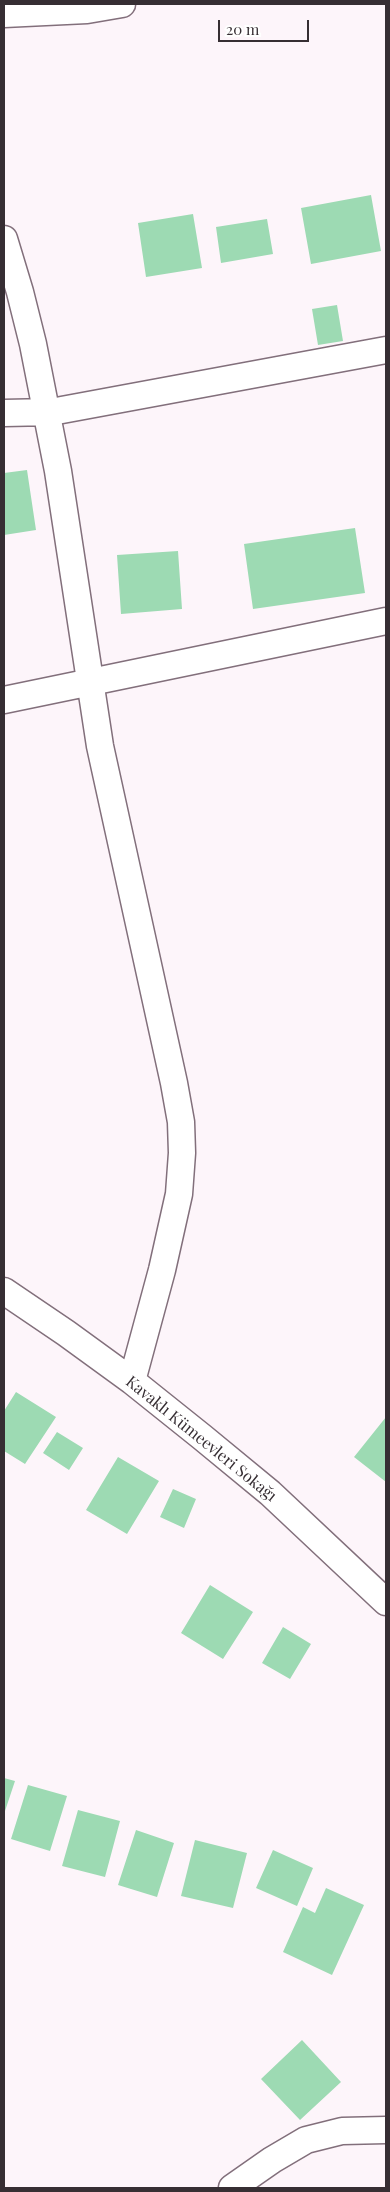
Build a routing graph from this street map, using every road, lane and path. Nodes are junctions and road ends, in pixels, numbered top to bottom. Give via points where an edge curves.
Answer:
1 (122, 4) edge
2 (4, 14) edge
3 (4, 239) edge
4 (386, 350) edge
5 (46, 412) junction
6 (4, 413) edge
7 (386, 621) edge
8 (90, 684) junction
9 (4, 700) edge
10 (4, 1291) edge
11 (132, 1381) junction
12 (386, 1602) edge
13 (386, 2130) edge
14 (232, 2188) edge

1 - 2 street via 87,10
3 - 5 street via 20,292
4 - 5 street
5 - 6 street
5 - 8 street via 78,592
7 - 8 street
8 - 9 street
8 - 11 street via 100,746 181,1122 179,1194
10 - 11 street, Kavaklı Kümeevleri Sokağı
11 - 12 street, Kavaklı Kümeevleri Sokağı via 270,1493
13 - 14 street via 342,2132 306,2140

